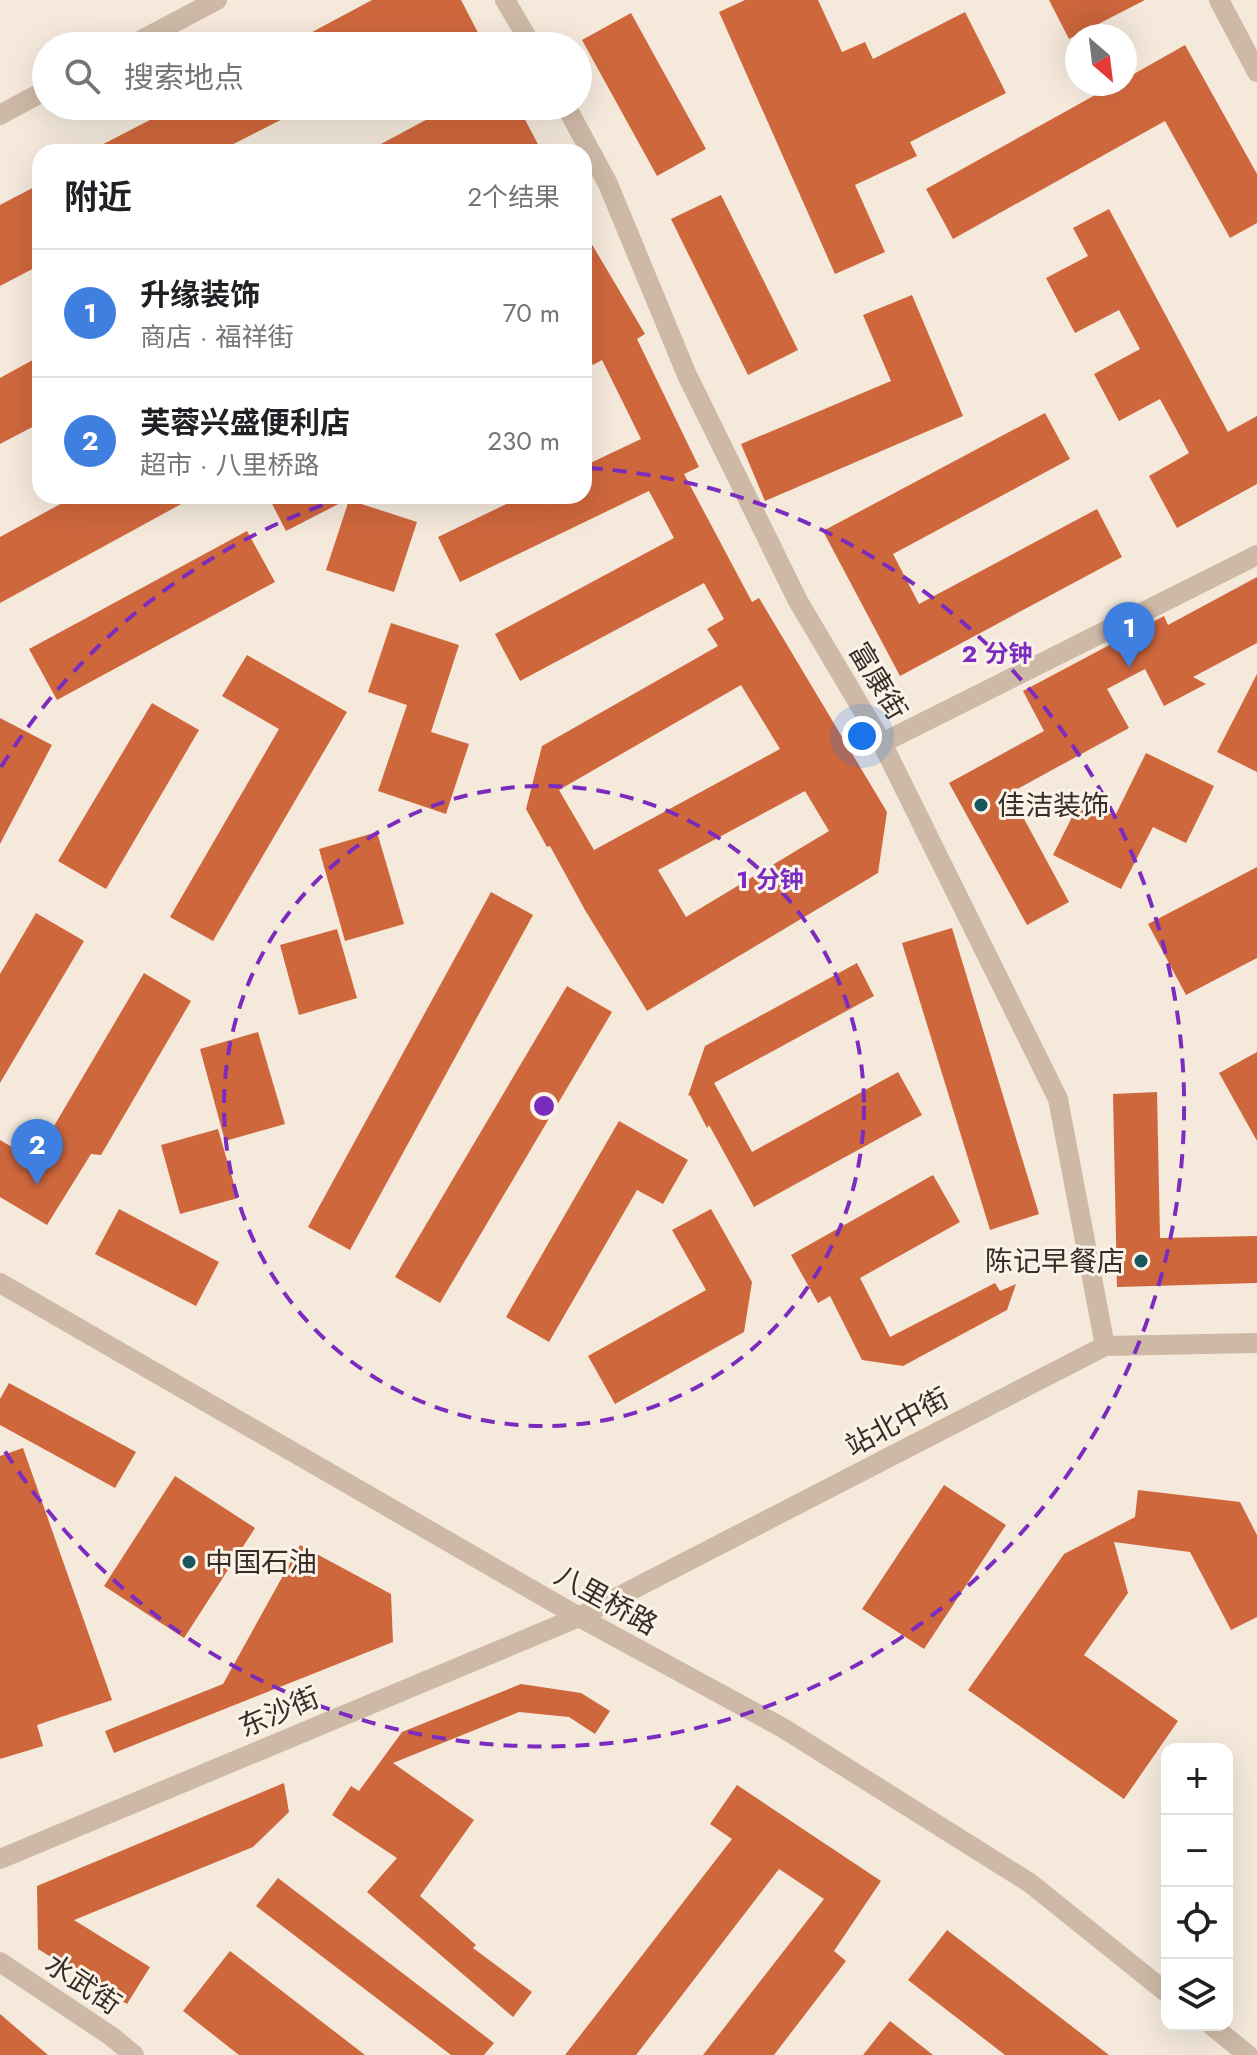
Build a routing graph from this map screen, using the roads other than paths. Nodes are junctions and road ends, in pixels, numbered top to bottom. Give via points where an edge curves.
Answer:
1 (505, 0) edge
2 (1219, 0) edge
3 (214, 1) edge
4 (156, 32) edge
5 (524, 32) edge
6 (1257, 72) edge
7 (32, 98) edge
8 (0, 115) edge
9 (574, 120) edge
10 (586, 144) edge
11 (592, 154) edge
12 (1257, 555) edge
13 (882, 743) junction
14 (0, 1283) edge
15 (1257, 1343) edge
16 (1105, 1346) junction
17 (579, 1617) junction
18 (0, 1859) edge
19 (0, 1962) edge
20 (1161, 1988) edge
21 (1218, 2031) edge
22 (134, 2055) edge
23 (1248, 2055) edge

1 - 5 street
2 - 6 street
3 - 4 street
7 - 8 street
9 - 10 street, 富康街
11 - 13 street, 富康街 via 687,375 784,573
12 - 13 street
13 - 16 street, 富康街 via 1058,1099
14 - 17 street, 八里桥路
15 - 16 street, 站北中街
16 - 17 street, 站北中街
17 - 18 street, 东沙街
17 - 20 street, 八里桥路 via 783,1728 1030,1883
19 - 22 street, 水武街
21 - 23 street

